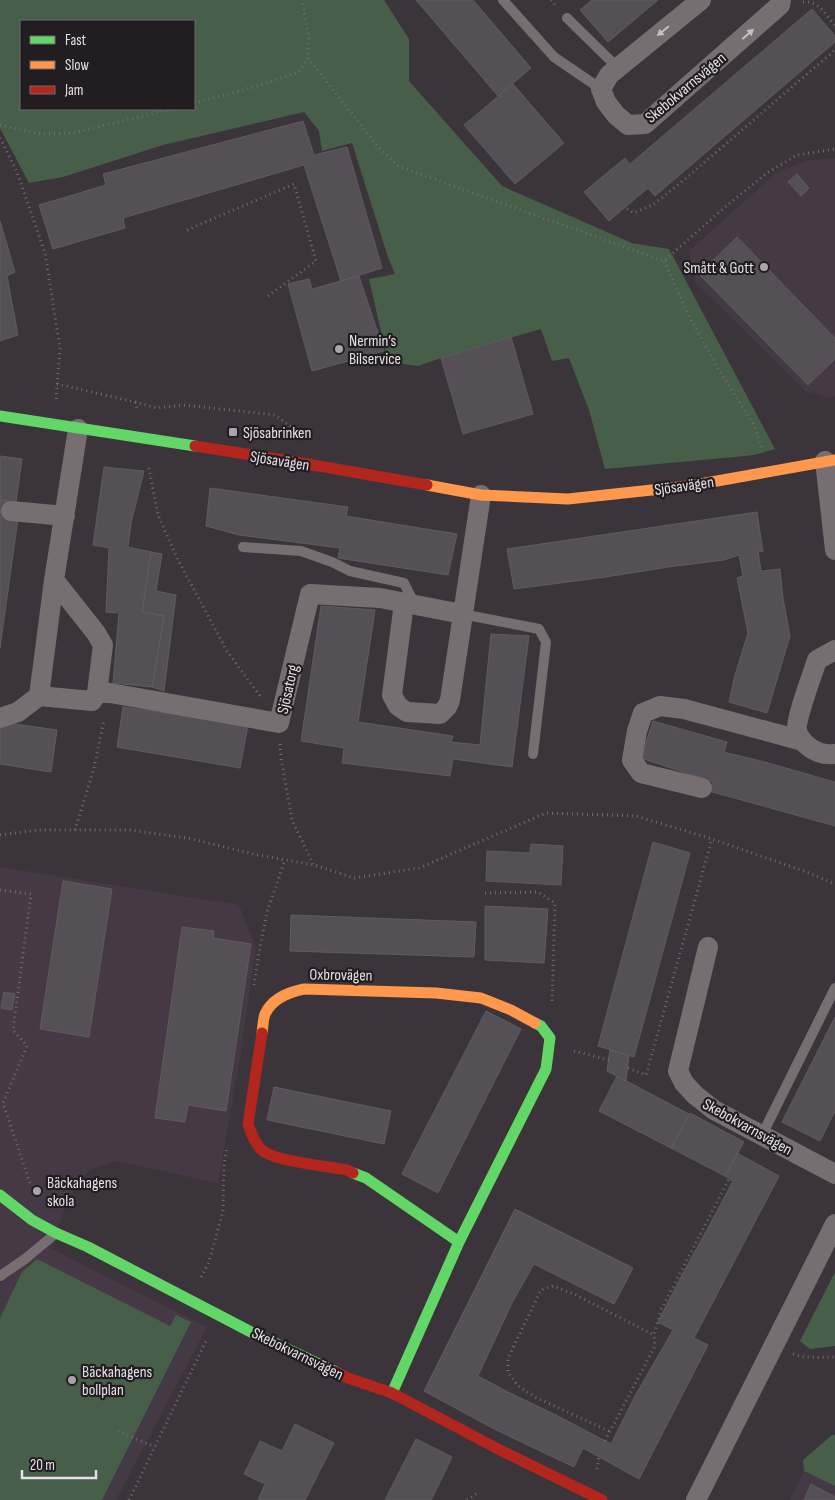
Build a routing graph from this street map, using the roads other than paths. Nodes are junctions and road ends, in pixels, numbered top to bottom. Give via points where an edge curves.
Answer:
1 (503, 0) edge
2 (701, 0) edge
3 (781, 3) edge
4 (567, 18) dead end
5 (618, 68) junction
6 (601, 89) junction
7 (0, 416) edge
8 (78, 429) junction
9 (830, 460) edge
10 (481, 495) junction
11 (11, 511) dead end
12 (64, 516) junction
13 (243, 547) dead end
14 (835, 550) edge
15 (54, 580) junction
16 (409, 604) junction
17 (462, 614) junction
18 (835, 650) edge
19 (103, 693) junction
20 (39, 696) junction
21 (0, 718) edge
22 (803, 741) junction
23 (533, 754) dead end
24 (835, 754) edge
25 (702, 788) dead end
26 (708, 947) dead end
27 (835, 988) edge
28 (762, 1135) junction
29 (835, 1174) edge
30 (0, 1195) edge
31 (835, 1224) edge
32 (56, 1233) junction
33 (459, 1242) junction
34 (0, 1276) edge
35 (392, 1393) junction
36 (602, 1500) edge
37 (696, 1500) edge

1 - 6 lane via 554,57
2 -> 5 street
6 -> 3 street, Skebokvarnsvägen via 606,102 628,125 645,124
4 - 5 lane
5 - 6 street via 609,75
7 - 8 street, Sjösavägen
8 - 10 street, Sjösavägen via 302,463
8 - 12 street
9 - 10 street, Sjösavägen via 690,486 568,499
9 - 14 street, Sjösavägen
10 - 17 street
11 - 12 street
12 - 15 street
13 - 16 lane via 300,551 350,572 404,582
15 - 19 street via 103,645
15 - 20 street
16 - 17 street, Sjösatorg
16 - 17 street via 392,695 398,706 407,712 440,714 447,707
16 - 19 street, Sjösatorg via 380,598 310,594 279,723
17 - 23 lane via 539,628 546,642
18 - 22 street via 817,660 800,711 797,730
19 - 20 street, Sjösatorg via 92,701
20 - 21 street via 18,712
22 - 24 street via 813,750
22 - 25 street via 684,709 660,706 643,713 632,760 641,773
26 - 28 street, Skebokvarnsvägen via 678,1072 695,1095 714,1110
27 - 28 lane
28 - 29 street, Skebokvarnsvägen
30 - 32 street, Skebokvarnsvägen via 32,1220
31 - 37 street
32 - 34 lane
32 - 35 street, Skebokvarnsvägen via 330,1370
33 - 33 street, Oxbrovägen via 546,1069 550,1038 541,1026 481,998 436,993 304,989 289,992 276,1000 265,1014 248,1124 252,1138 262,1150 275,1157 347,1170 366,1178
33 - 35 street
35 - 36 street, Skebokvarnsvägen

